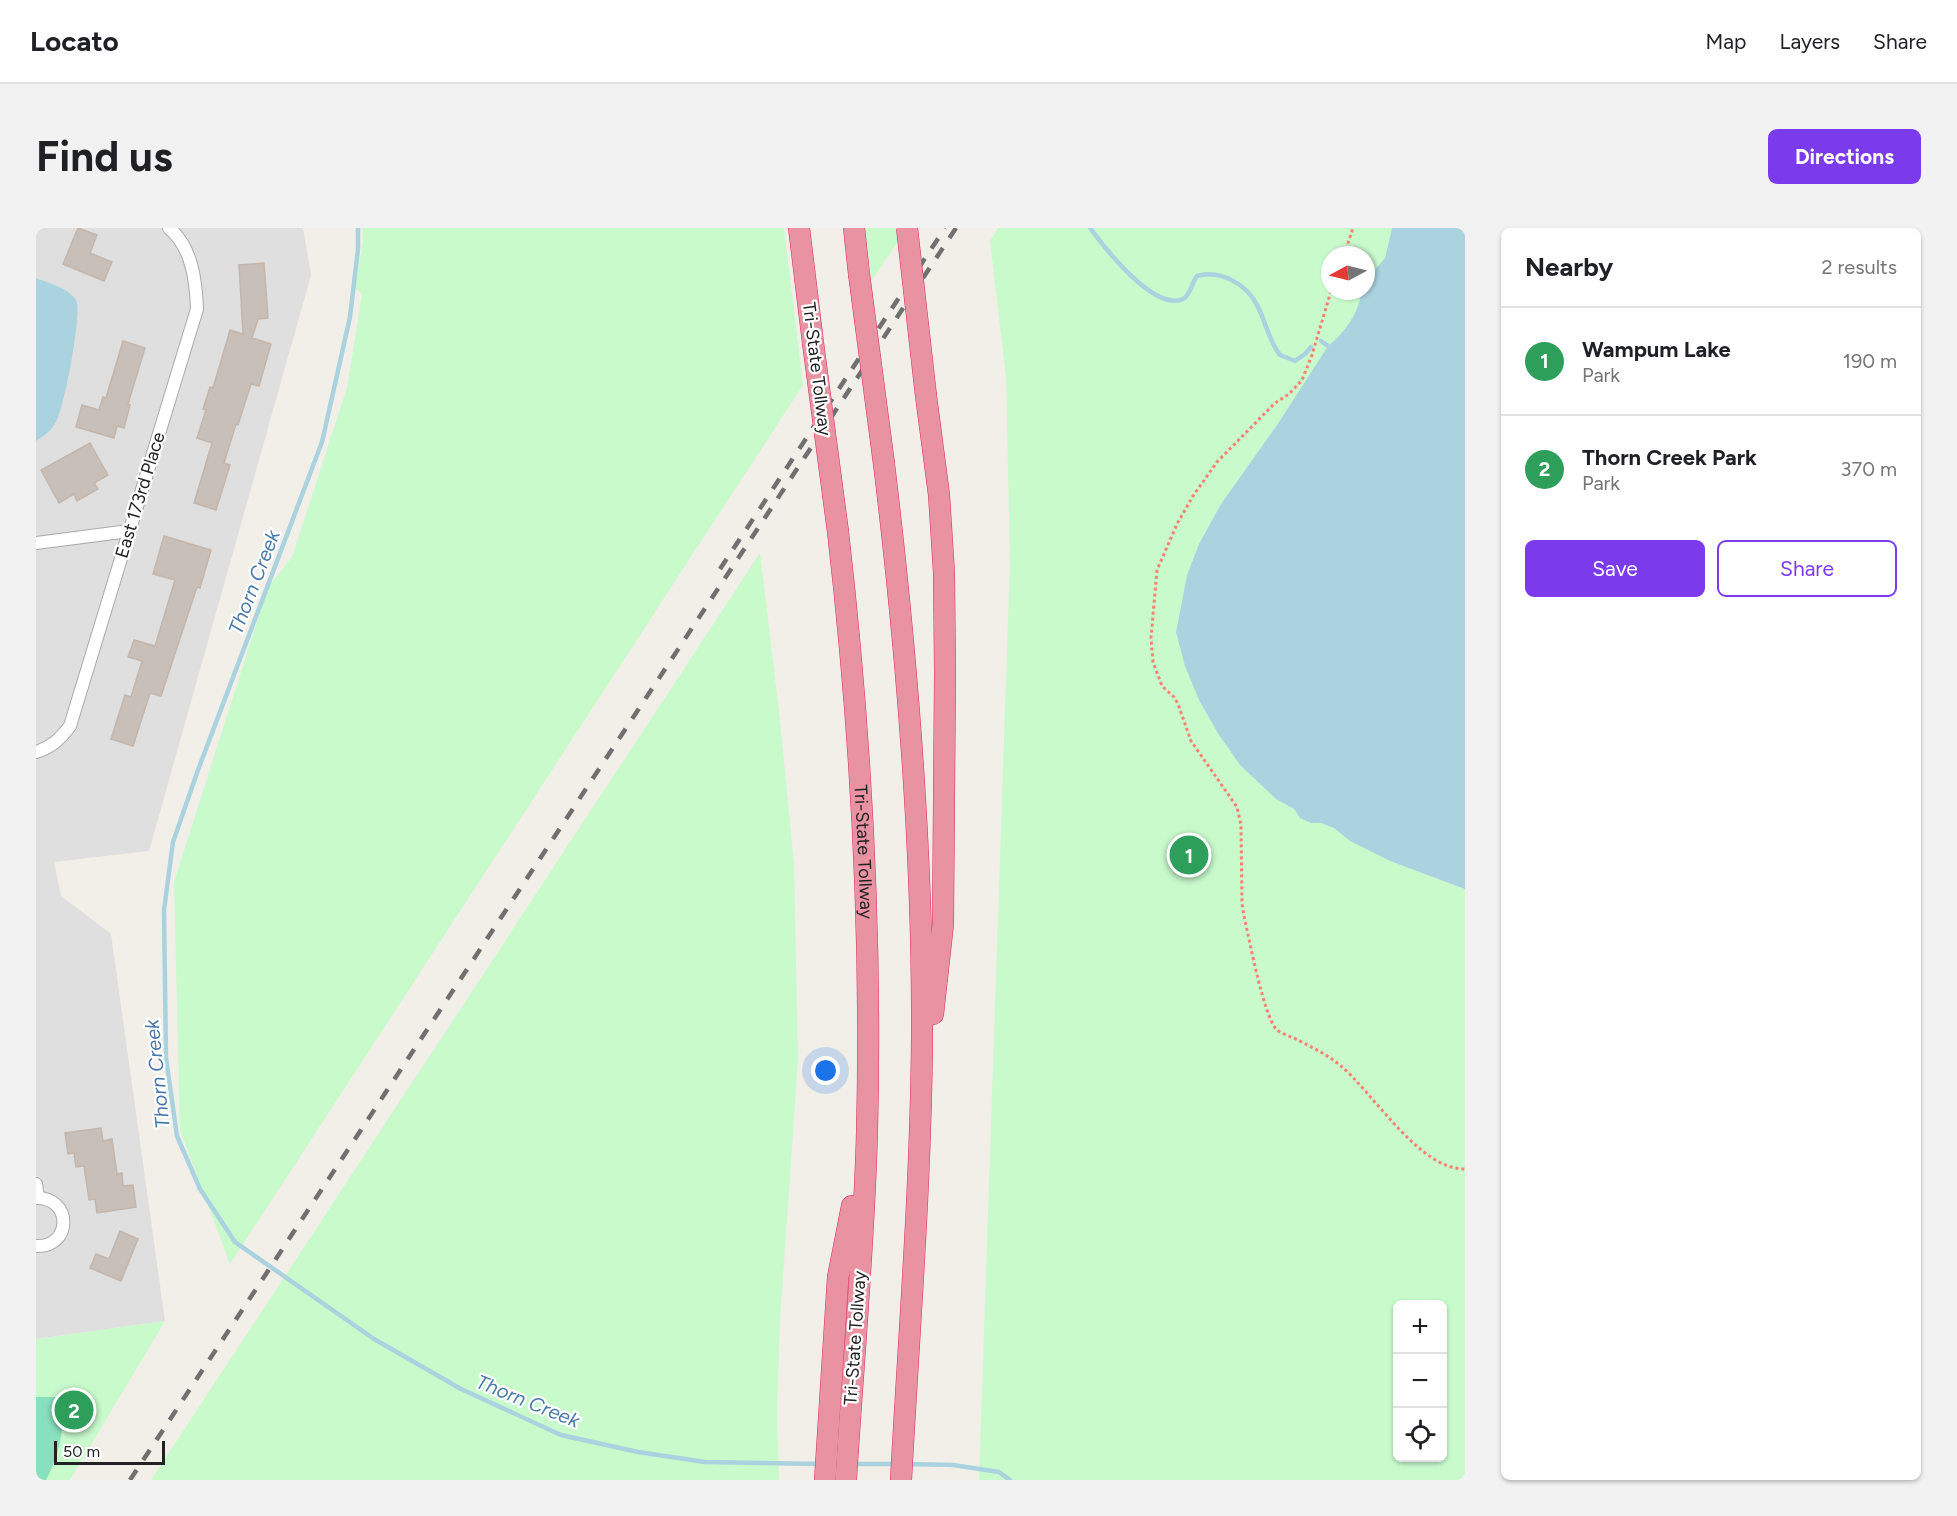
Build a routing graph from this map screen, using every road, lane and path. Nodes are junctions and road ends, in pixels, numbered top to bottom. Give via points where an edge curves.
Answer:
1 (169, 228) edge
2 (799, 228) edge
3 (854, 228) edge
4 (907, 228) edge
5 (1353, 228) edge
6 (1347, 246) edge
7 (1328, 300) edge
8 (129, 531) junction
9 (36, 543) edge
10 (36, 752) edge
11 (920, 1137) junction
12 (1465, 1169) edge
13 (36, 1184) edge
14 (37, 1198) edge
15 (36, 1246) edge
16 (841, 1387) junction
17 (825, 1480) edge
18 (846, 1480) edge
19 (901, 1480) edge

1 - 8 street, East 173rd Place via 183,247 194,274 196,309
2 - 16 highway, Tri-State Tollway, bridge via 838,532 855,699 864,857 867,1135 838,1277
3 - 11 highway, bridge via 909,692 918,846
4 - 11 highway, bridge via 939,495 944,573 943,924
5 - 6 path
7 - 12 path via 1302,380 1217,462 1177,525 1157,570 1151,638 1153,662 1162,686 1178,705 1191,741 1237,807 1244,916 1266,1007 1277,1030 1343,1068 1435,1160
8 - 9 street
8 - 10 street, East 173rd Place via 70,726 59,740
11 - 19 highway
13 - 14 street
14 - 15 street via 60,1208 64,1224 57,1239
16 - 17 highway
16 - 18 highway, Tri-State Tollway

